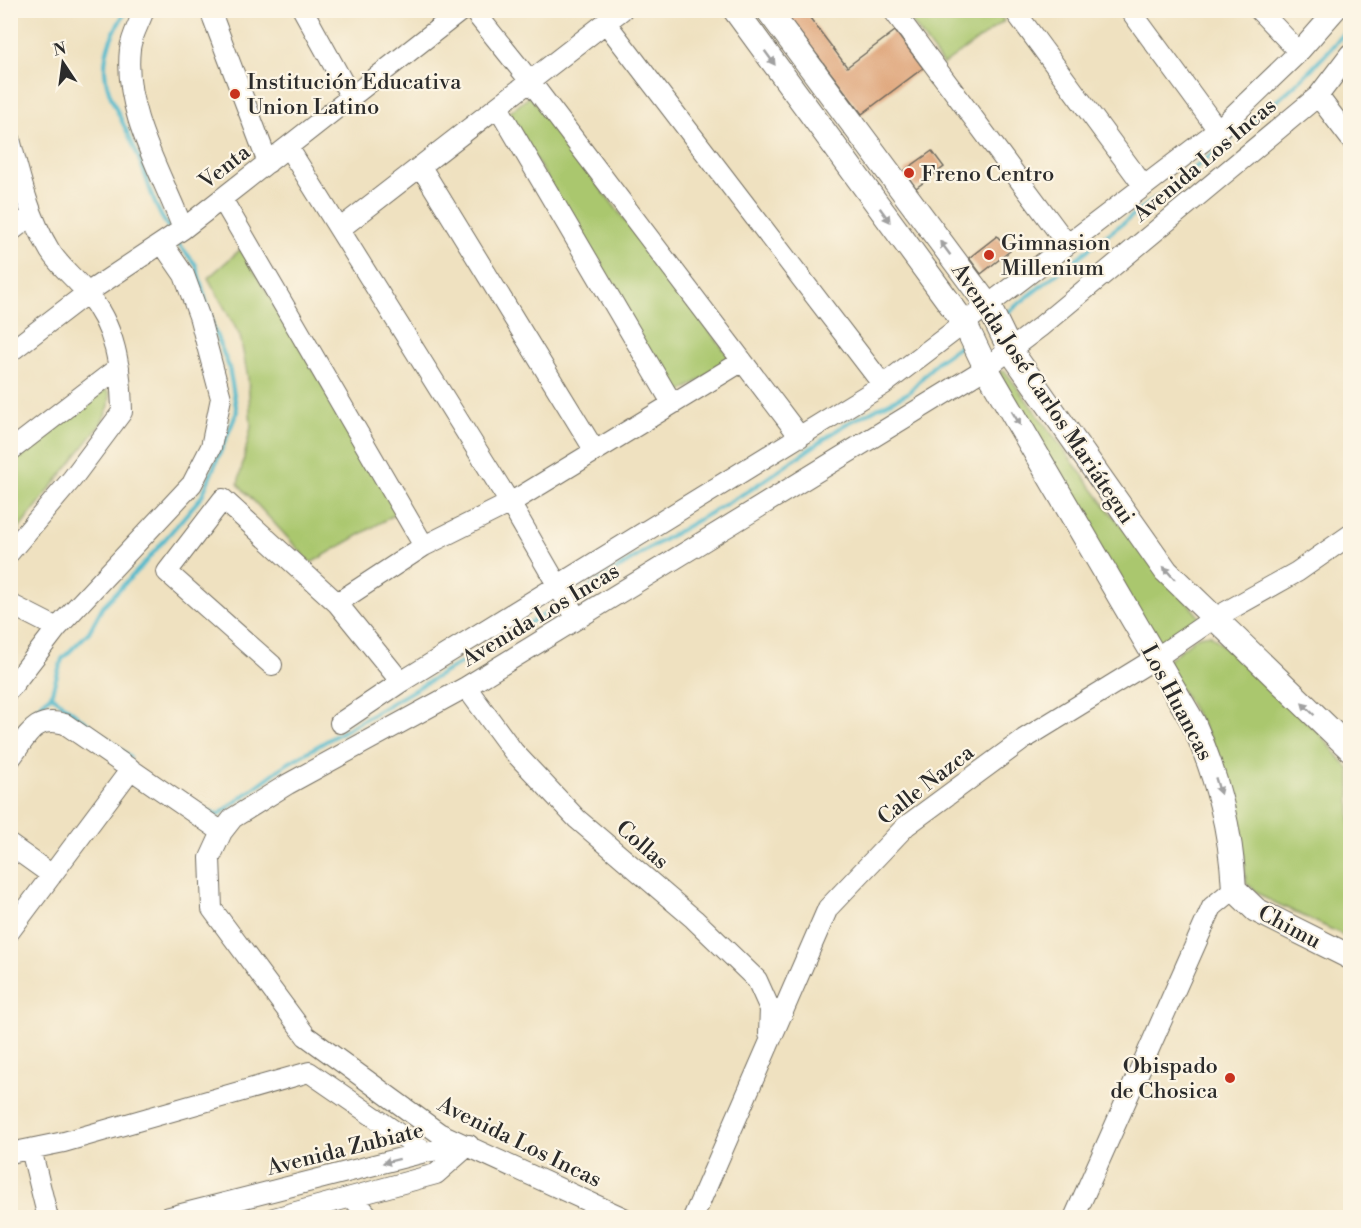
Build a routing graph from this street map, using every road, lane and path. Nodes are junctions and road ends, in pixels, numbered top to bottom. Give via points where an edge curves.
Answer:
1 (144, 10) edge
2 (210, 10) edge
3 (462, 10) edge
4 (473, 10) edge
5 (622, 10) edge
6 (735, 10) edge
7 (768, 10) edge
8 (893, 10) edge
9 (1014, 10) edge
10 (1130, 10) edge
11 (1259, 10) edge
12 (1336, 10) edge
13 (310, 13) edge
14 (606, 23) junction
15 (1299, 52) junction
16 (1350, 54) edge
17 (530, 81) junction
18 (1318, 96) junction
19 (351, 97) junction
20 (498, 107) junction
21 (1218, 130) junction
22 (1350, 138) edge
23 (10, 139) edge
24 (288, 147) junction
25 (268, 163) junction
26 (421, 167) junction
27 (1143, 185) junction
28 (222, 199) junction
29 (32, 215) junction
30 (341, 228) junction
31 (183, 229) junction
32 (10, 232) edge
33 (162, 243) junction
34 (1066, 244) junction
35 (87, 292) junction
36 (989, 307) junction
37 (965, 324) junction
38 (1010, 350) junction
39 (10, 352) edge
40 (741, 362) junction
41 (119, 367) junction
42 (986, 368) junction
43 (883, 385) junction
44 (672, 403) junction
45 (800, 437) junction
46 (10, 451) edge
47 (595, 451) junction
48 (510, 503) junction
49 (1350, 535) edge
50 (424, 546) junction
51 (10, 552) edge
52 (558, 587) junction
53 (337, 603) junction
54 (10, 604) edge
55 (577, 619) junction
56 (1213, 619) junction
57 (57, 628) junction
58 (1156, 658) junction
59 (272, 665) dead end
60 (401, 682) junction
61 (466, 687) junction
62 (10, 689) edge
63 (340, 723) dead end
64 (1350, 749) edge
65 (10, 759) edge
66 (131, 769) junction
67 (222, 832) junction
68 (10, 845) edge
69 (52, 875) junction
70 (1234, 889) junction
71 (10, 931) edge
72 (1350, 957) edge
73 (769, 1042) junction
74 (469, 1145) junction
75 (31, 1149) junction
76 (425, 1152) junction
77 (10, 1153) edge
78 (352, 1197) junction
79 (48, 1218) edge
80 (166, 1218) edge
81 (274, 1218) edge
82 (370, 1218) edge
83 (624, 1218) edge
84 (693, 1218) edge
85 (1074, 1218) edge

1 - 31 street via 130,48 132,91 148,146
2 - 25 street
3 - 19 street, Venta
4 - 17 street
5 - 14 street
6 -> 37 main road, Avenida José Carlos Mariátegui
36 -> 7 main road, Avenida José Carlos Mariátegui
8 - 34 street
9 - 27 street
10 - 21 street
11 - 15 street
12 - 15 street
13 - 19 street
14 - 17 street
14 - 43 street
15 - 21 street
16 - 18 street, Avenida Los Incas
17 - 20 street
17 - 40 street
18 - 22 street
18 - 38 street, Avenida Los Incas
19 - 24 street, Venta
20 - 26 street
20 - 44 street
21 - 27 street
23 - 29 street
24 - 25 street, Venta
24 - 30 street
25 - 28 street, Venta
26 - 30 street
26 - 47 street
27 - 34 street
28 - 31 street, Venta
28 - 50 street
29 - 32 street
29 - 35 street via 51,253
30 - 48 street
31 - 33 street, Venta
33 - 35 street, Venta
33 - 57 street via 184,275 221,398 211,447 192,484
34 - 36 street
35 - 39 street, Venta
35 - 41 street via 106,318
36 - 37 street
36 - 38 main road, Avenida José Carlos Mariátegui
37 - 42 main road, Avenida José Carlos Mariátegui
37 - 43 street
38 - 42 street, Avenida Los Incas
56 -> 38 main road, Avenida José Carlos Mariátegui via 1166,571
40 - 44 street
40 - 45 street
41 - 46 street
41 - 51 street via 122,412
42 - 55 street, Avenida Los Incas
42 -> 58 main road, Los Huancas
43 - 45 street
44 - 47 street
45 - 52 street
47 - 48 street
48 - 50 street
48 - 52 street
49 - 56 street, Calle Nazca via 1297,572
50 - 53 street
52 - 55 street
52 - 60 street
53 - 59 street via 222,499 167,572
53 - 60 street
54 - 57 street
55 - 61 street, Avenida Los Incas
56 - 58 street, Calle Nazca
64 -> 56 main road, Avenida José Carlos Mariátegui
57 - 62 street
58 -> 70 main road, Los Huancas via 1211,761 1228,826
58 - 73 street, Calle Nazca via 1024,739 906,826 865,866 828,908
60 - 63 street
61 - 67 street, Avenida Los Incas via 288,784 233,818
61 - 73 street, Collas via 513,750 577,819 757,980 770,1009
65 - 66 street via 38,723 51,720 65,724
66 - 67 street
66 - 69 street
67 - 74 street, Avenida Los Incas via 210,858 212,909 306,1036 439,1133
68 - 69 street
69 - 71 street
70 - 72 main road, Chimu via 1256,910
70 - 85 street via 1212,907
73 - 84 street, Calle Nazca
74 - 76 street, Avenida Zubiate
74 - 78 street, Avenida Zubiate via 436,1174
74 - 83 street, Avenida Los Incas
75 - 76 street via 309,1072
75 - 77 street
75 - 79 street
76 -> 80 street, Avenida Zubiate
78 - 81 street, Avenida Zubiate
78 - 82 street

